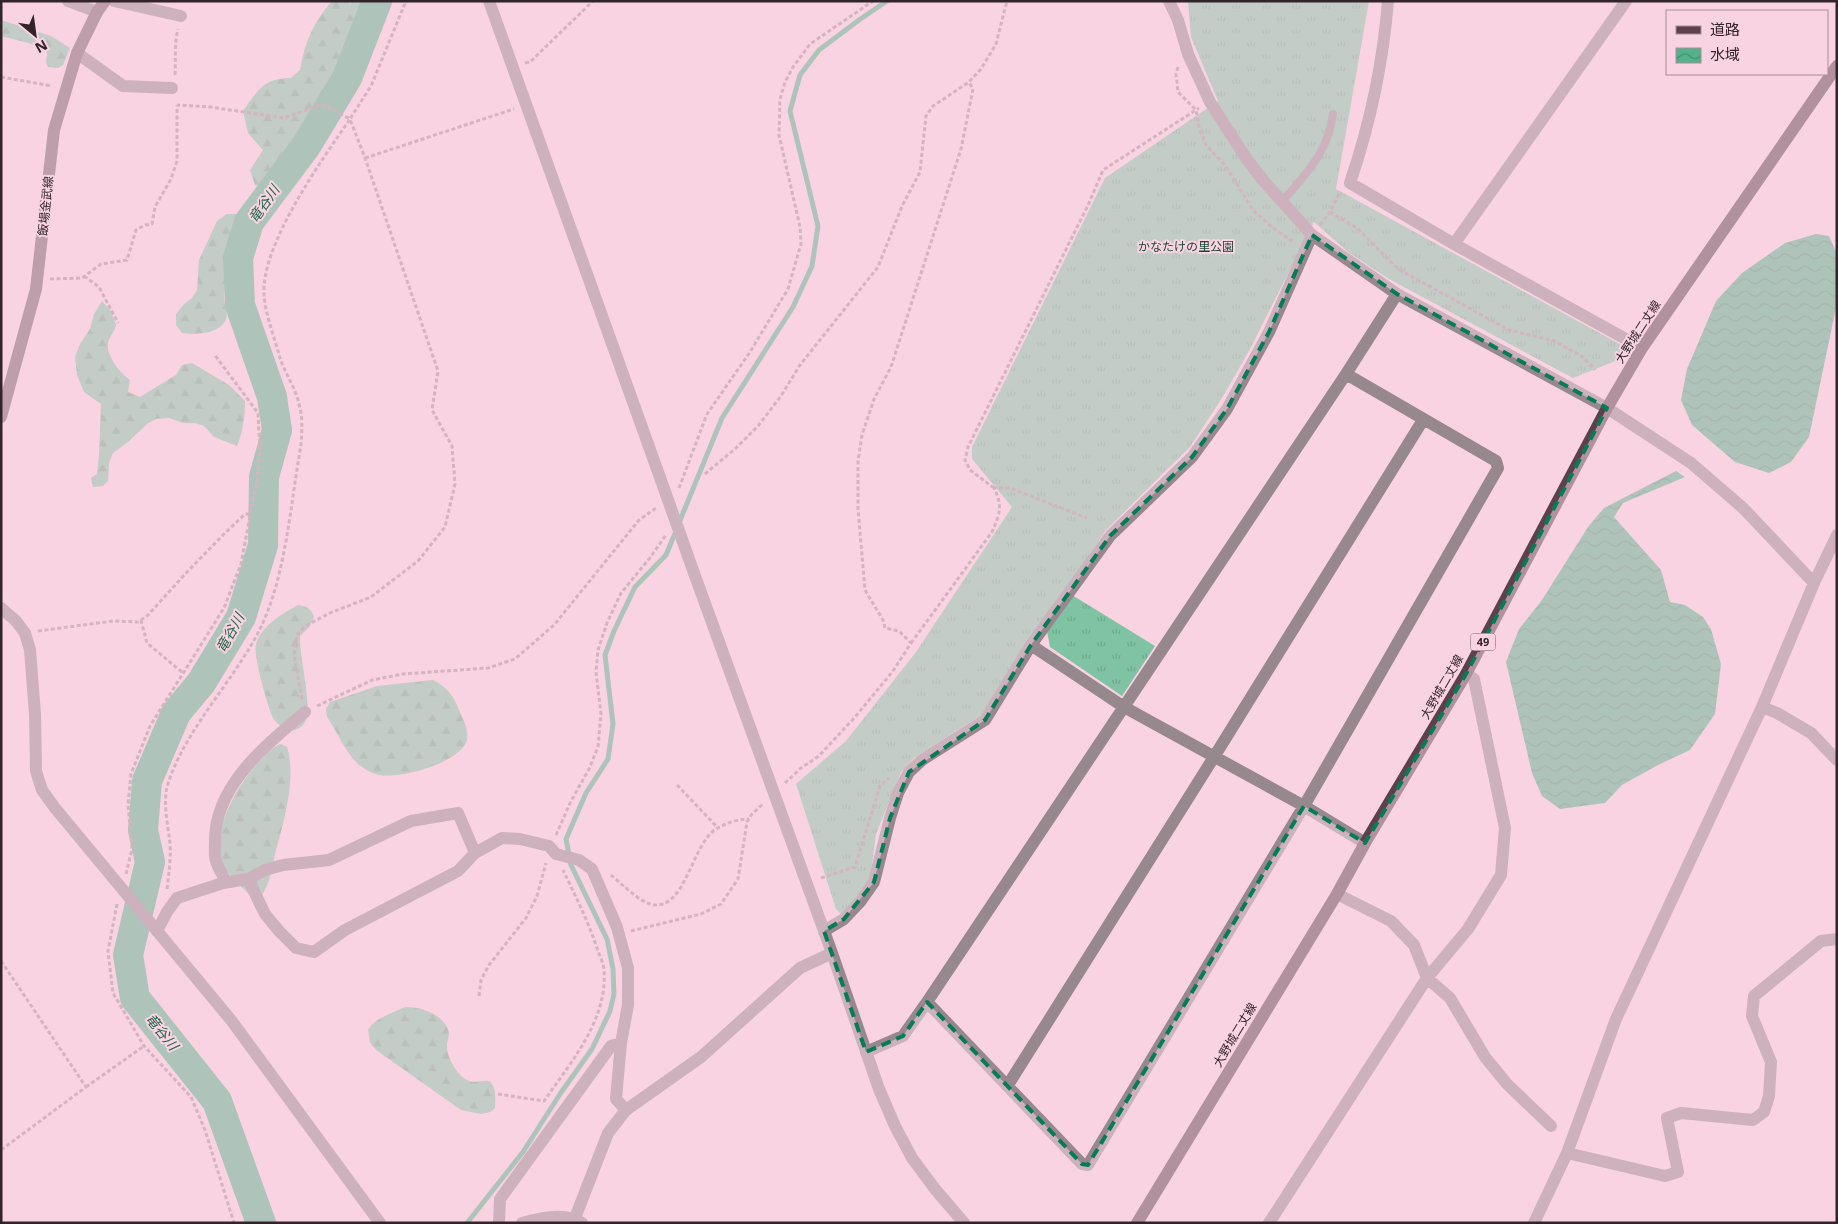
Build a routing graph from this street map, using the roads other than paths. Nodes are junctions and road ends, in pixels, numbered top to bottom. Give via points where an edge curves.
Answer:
1 (68, 1) edge
2 (105, 1) edge
3 (114, 1) edge
4 (489, 1) edge
5 (1169, 1) edge
6 (1178, 1) edge
7 (1388, 1) edge
8 (1626, 1) edge
9 (97, 12) junction
10 (181, 16) road end
11 (1178, 20) junction
12 (77, 53) junction
13 (1837, 66) edge
14 (172, 88) road end
15 (1333, 114) dead end
16 (1282, 202) junction
17 (1312, 235) junction
18 (1454, 244) junction
19 (1397, 294) junction
20 (1642, 348) junction
21 (1346, 374) junction
22 (1607, 408) junction
23 (1, 417) edge
24 (1423, 420) junction
25 (1837, 535) edge
26 (1814, 583) junction
27 (1, 608) edge
28 (1031, 646) junction
29 (1466, 674) junction
30 (1124, 707) junction
31 (1762, 707) junction
32 (305, 712) road end
33 (1214, 757) junction
34 (1837, 760) edge
35 (1304, 806) junction
36 (1365, 843) junction
37 (475, 853) junction
38 (248, 879) junction
39 (223, 882) junction
40 (1337, 894) junction
41 (154, 927) junction
42 (824, 931) junction
43 (1837, 939) edge
44 (832, 953) junction
45 (1427, 978) junction
46 (927, 1002) junction
47 (622, 1044) junction
48 (866, 1052) junction
49 (1008, 1086) junction
50 (626, 1110) junction
51 (1551, 1126) dead end
52 (1567, 1153) junction
53 (578, 1221) edge
54 (959, 1221) edge
55 (380, 1223) edge
56 (499, 1223) edge
57 (522, 1223) edge
58 (1137, 1223) edge
59 (1269, 1223) edge
60 (1534, 1223) edge

1 - 9 street
2 - 9 main road, 飯場金武線
3 - 10 street
4 - 42 street, bridge
5 - 11 street
6 - 11 street
7 - 18 street via 1375,90 1350,183
8 - 18 street
9 - 12 main road, 飯場金武線
11 - 16 street via 1190,59 1210,102 1246,158
12 - 14 street via 124,86
12 - 23 main road, 飯場金武線 via 54,130 36,289
13 - 20 main road, 大野城二丈線 / 49
15 - 16 lane via 1331,132 1316,162
16 - 17 street
17 - 19 street
17 - 28 street via 1269,332 1227,409 1192,456 1110,536
18 - 20 street
19 - 21 street
19 - 22 street
20 - 22 main road, 大野城二丈線 / 49
21 - 24 street
21 - 30 street
22 - 26 street via 1691,463 1744,508
22 - 29 main road, 大野城二丈線 / 49
24 - 33 street
24 - 35 street via 1496,462 1498,468
25 - 26 street
26 - 31 street
27 - 41 street via 25,633 30,650 36,770 42,790
28 - 30 street
28 - 42 street via 985,720 922,760 912,770 898,793 874,882 844,919
29 - 36 main road, 大野城二丈線 / 49
29 - 45 street via 1474,679 1505,828 1501,875 1468,928
30 - 33 street
30 - 46 street
31 - 34 street via 1811,733
31 - 52 street via 1616,1019
32 - 39 street via 242,770 218,815 215,860 226,882
33 - 35 street
33 - 49 street
35 - 36 street
35 - 49 street via 1088,1165 1082,1164
36 - 40 main road, 大野城二丈線 / 49
37 - 38 street via 458,813 410,821 329,860 283,865
37 - 38 street via 458,871 345,930 314,952 296,948 279,931 265,914
37 - 47 street via 502,838 520,839 549,846 554,852 579,860 592,869 628,968 628,1005
38 - 39 street
39 - 41 street via 178,898
40 - 45 street via 1391,922 1414,945
40 - 58 main road, 大野城二丈線 / 49
41 - 55 street via 231,1020
42 - 44 street
43 - 52 street via 1821,941 1754,996 1752,1016 1771,1062 1769,1096 1764,1112 1753,1120 1681,1113 1667,1118 1678,1172 1665,1176
44 - 48 street
44 - 50 street via 800,968 701,1057
45 - 51 street via 1450,998 1485,1057 1507,1084
45 - 59 street
46 - 48 street via 903,1036
46 - 49 street
47 - 50 street via 616,1099
47 - 56 street via 611,1046 500,1199
48 - 54 street via 895,1126 912,1158
50 - 53 street via 608,1133
52 - 60 street
53 - 57 street via 546,1217

